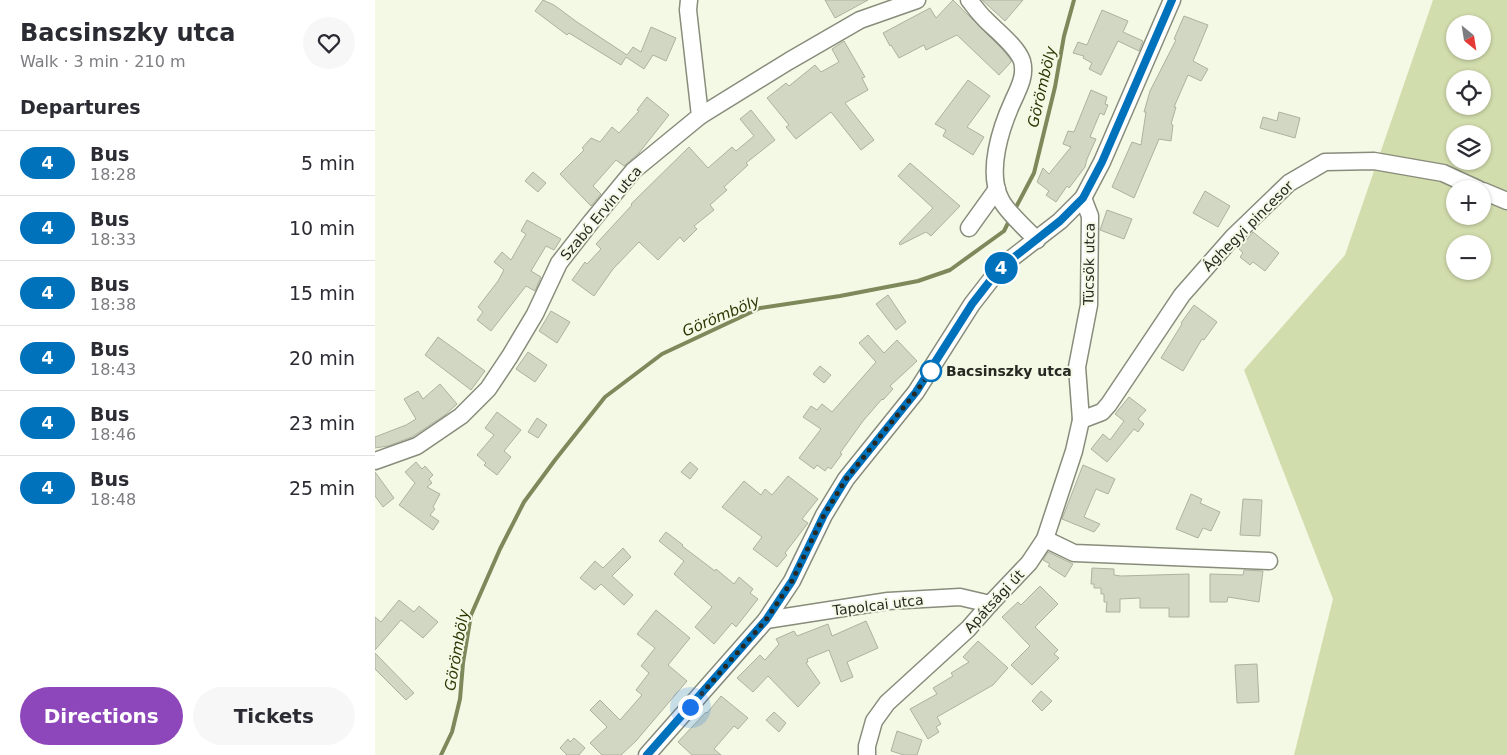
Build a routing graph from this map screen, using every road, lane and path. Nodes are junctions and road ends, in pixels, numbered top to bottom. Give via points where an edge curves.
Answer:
1 (689, 0) edge
2 (917, 0) edge
3 (969, 0) edge
4 (1172, 0) edge
5 (700, 116) junction
6 (1458, 180) edge
7 (999, 195) junction
8 (1491, 195) edge
9 (1083, 198) junction
10 (1507, 202) edge
11 (969, 228) dead end
12 (1037, 240) junction
13 (1081, 420) junction
14 (375, 461) edge
15 (1045, 539) junction
16 (1269, 561) dead end
17 (990, 604) junction
18 (766, 620) junction
19 (647, 755) edge
20 (867, 755) edge

1 - 5 street
2 - 5 street, Szabó Ervin utca via 860,20
3 - 7 street via 1007,40 1021,60 1023,79 1009,110 995,165
4 - 9 street via 1102,162
5 - 14 street, Szabó Ervin utca via 633,171 580,235 559,263 530,322 488,389 461,416 417,446
6 - 13 street, Ághegyi pincesor via 1443,173 1374,161 1325,162 1289,182 1233,237 1182,295 1109,404 1102,412
7 - 11 street
7 - 12 street
8 - 10 street
9 - 12 street
9 - 13 street, Tücsök utca via 1090,226 1089,305 1077,367
12 - 18 street via 993,277 916,392 846,479 824,515 792,581
13 - 15 street, Apátsági út
15 - 16 street via 1074,553
15 - 17 street, Apátsági út via 1029,563
17 - 18 street, Tapolcai utca via 960,597 888,601
17 - 20 street, Apátsági út via 968,629 887,703 874,721
18 - 19 street

